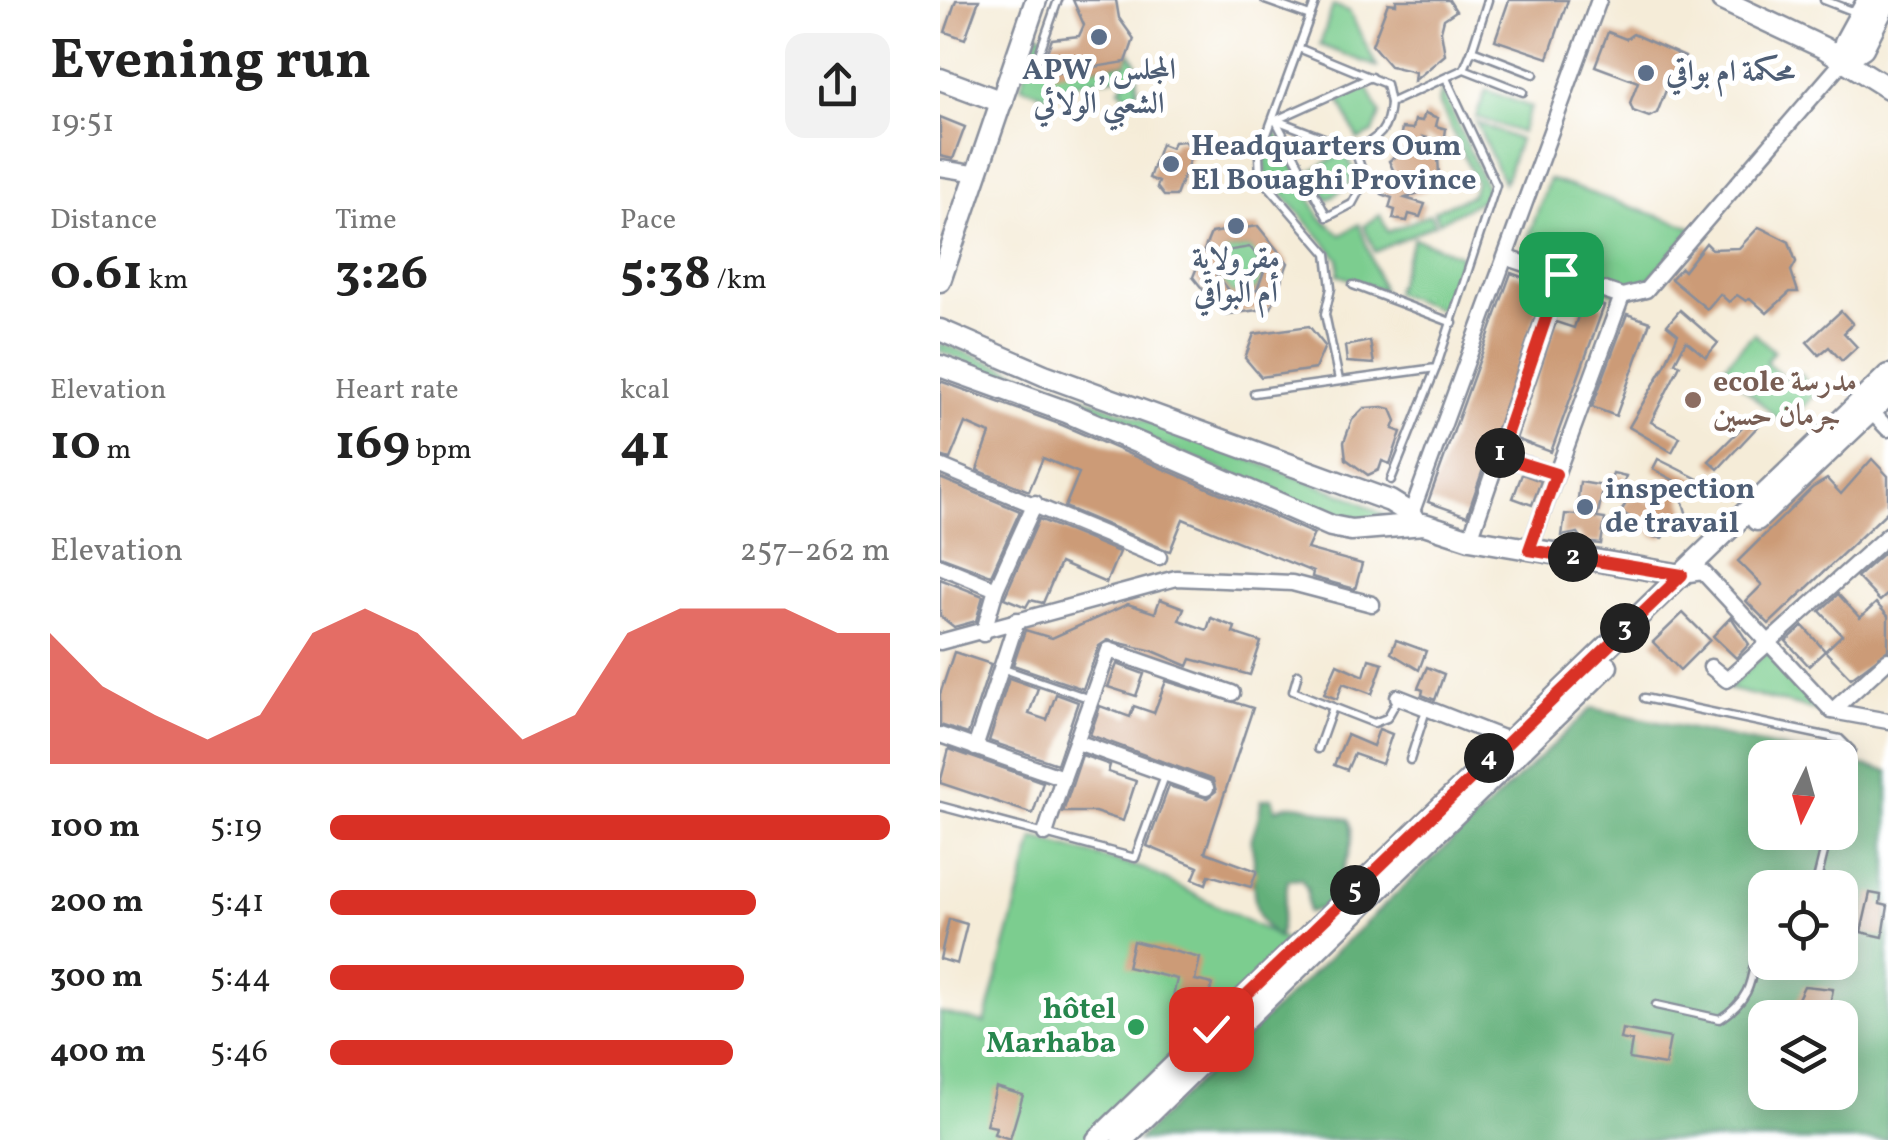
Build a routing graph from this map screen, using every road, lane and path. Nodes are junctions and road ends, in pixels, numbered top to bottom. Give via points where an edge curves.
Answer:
1 (1036, 0) edge
2 (1058, 0) edge
3 (1266, 0) edge
4 (1316, 0) edge
5 (1488, 0) edge
6 (1600, 0) edge
7 (1722, 0) edge
8 (1824, 0) edge
9 (1887, 0) edge
10 (1310, 16) junction
11 (1863, 18) edge
12 (1806, 41) junction
13 (1300, 50) junction
14 (1472, 50) junction
15 (1841, 65) junction
16 (1464, 68) junction
17 (1033, 71) dead end
18 (1534, 74) dead end
19 (1371, 77) junction
20 (940, 78) edge
21 (1446, 78) junction
22 (1882, 84) edge
23 (1523, 92) dead end
24 (1002, 102) junction
25 (1390, 102) junction
26 (1888, 103) edge
27 (1276, 120) junction
28 (1355, 150) junction
29 (940, 168) edge
30 (978, 174) junction
31 (1508, 258) junction
32 (1561, 274) junction
33 (940, 281) edge
34 (1353, 285) dead end
35 (1622, 296) junction
36 (1453, 322) junction
37 (940, 330) edge
38 (940, 366) edge
39 (1436, 368) junction
40 (1888, 375) edge
41 (1339, 380) junction
42 (1254, 394) dead end
43 (1888, 395) edge
44 (1866, 406) junction
45 (1888, 430) edge
46 (1499, 456) junction
47 (940, 466) edge
48 (1556, 474) junction
49 (1391, 480) dead end
50 (1035, 503) junction
51 (1418, 519) junction
52 (1888, 535) edge
53 (1470, 539) junction
54 (1529, 550) junction
55 (1159, 557) dead end
56 (940, 566) edge
57 (1692, 573) junction
58 (996, 589) junction
59 (1372, 604) dead end
60 (1017, 620) junction
61 (983, 634) junction
62 (940, 642) edge
63 (1768, 644) junction
64 (1888, 660) edge
65 (1710, 667) dead end
66 (1002, 668) junction
67 (1298, 674) dead end
68 (1232, 692) dead end
69 (1398, 697) joint
70 (1644, 698) dead end
71 (1092, 699) junction
72 (1333, 707) junction
73 (1426, 710) junction
74 (1832, 711) junction
75 (1888, 721) edge
76 (940, 735) edge
77 (1508, 740) junction
78 (1840, 740) edge
79 (1077, 742) junction
80 (975, 748) junction
81 (1318, 749) dead end
82 (1410, 760) dead end
83 (1166, 774) junction
84 (1063, 778) junction
85 (1206, 788) dead end
86 (940, 806) edge
87 (1044, 834) junction
88 (1754, 980) edge
89 (1656, 1005) dead end
90 (1097, 1140) edge
91 (1122, 1140) edge

1 - 24 main road
2 - 17 lane
3 - 10 lane
4 - 10 lane
5 - 14 lane
6 - 31 street
7 - 12 main road
8 - 11 lane
9 - 11 main road
10 - 13 lane
11 - 12 main road
11 - 15 main road via 1859,52
11 - 22 main road
12 - 15 main road
13 - 19 lane
13 - 27 lane
14 - 16 lane
14 - 18 lane
15 - 22 main road
15 - 26 main road
15 - 35 street via 1656,280
16 - 21 lane
16 - 23 lane
19 - 25 lane via 1386,84
19 - 27 lane
20 - 24 main road
21 - 25 lane
21 - 36 lane via 1496,186
24 - 30 main road
25 - 28 lane via 1381,136
27 - 28 lane
27 - 28 lane via 1327,217 1352,204 1365,180
27 - 41 lane via 1259,156 1260,176 1327,254 1326,314
29 - 30 street
30 - 33 main road
31 - 32 street
31 - 51 street
32 - 35 street
32 - 46 street
34 - 36 lane
35 - 48 street
36 - 39 lane
37 - 51 main road via 1390,501
38 - 51 main road via 1067,412 1331,526 1389,529
39 - 41 lane
39 - 49 lane
40 - 44 main road
41 - 42 lane
43 - 44 main road
44 - 45 street
44 - 57 main road
46 - 48 street
46 - 53 street
47 - 50 street
48 - 54 street
50 - 55 street
50 - 58 street
51 - 53 main road
52 - 63 street
53 - 54 main road
54 - 57 main road
56 - 58 street
57 - 63 street
57 - 77 main road
57 - 91 main road
58 - 61 street
59 - 60 street via 1292,583 1176,578
60 - 61 street
60 - 66 street
61 - 62 street
63 - 65 street via 1727,680
63 - 74 street
64 - 74 street
66 - 71 lane
66 - 80 street
67 - 72 lane via 1293,690
68 - 71 street via 1109,650
69 - 72 lane via 1392,714 1374,722
69 - 73 street
70 - 78 lane
71 - 79 street
72 - 81 lane
73 - 77 street
73 - 82 lane
74 - 75 street
76 - 80 street
77 - 90 main road
79 - 83 street
79 - 84 street
80 - 84 street
83 - 85 street
83 - 87 lane via 1135,858
84 - 87 street
86 - 87 lane
88 - 89 lane via 1720,1019

